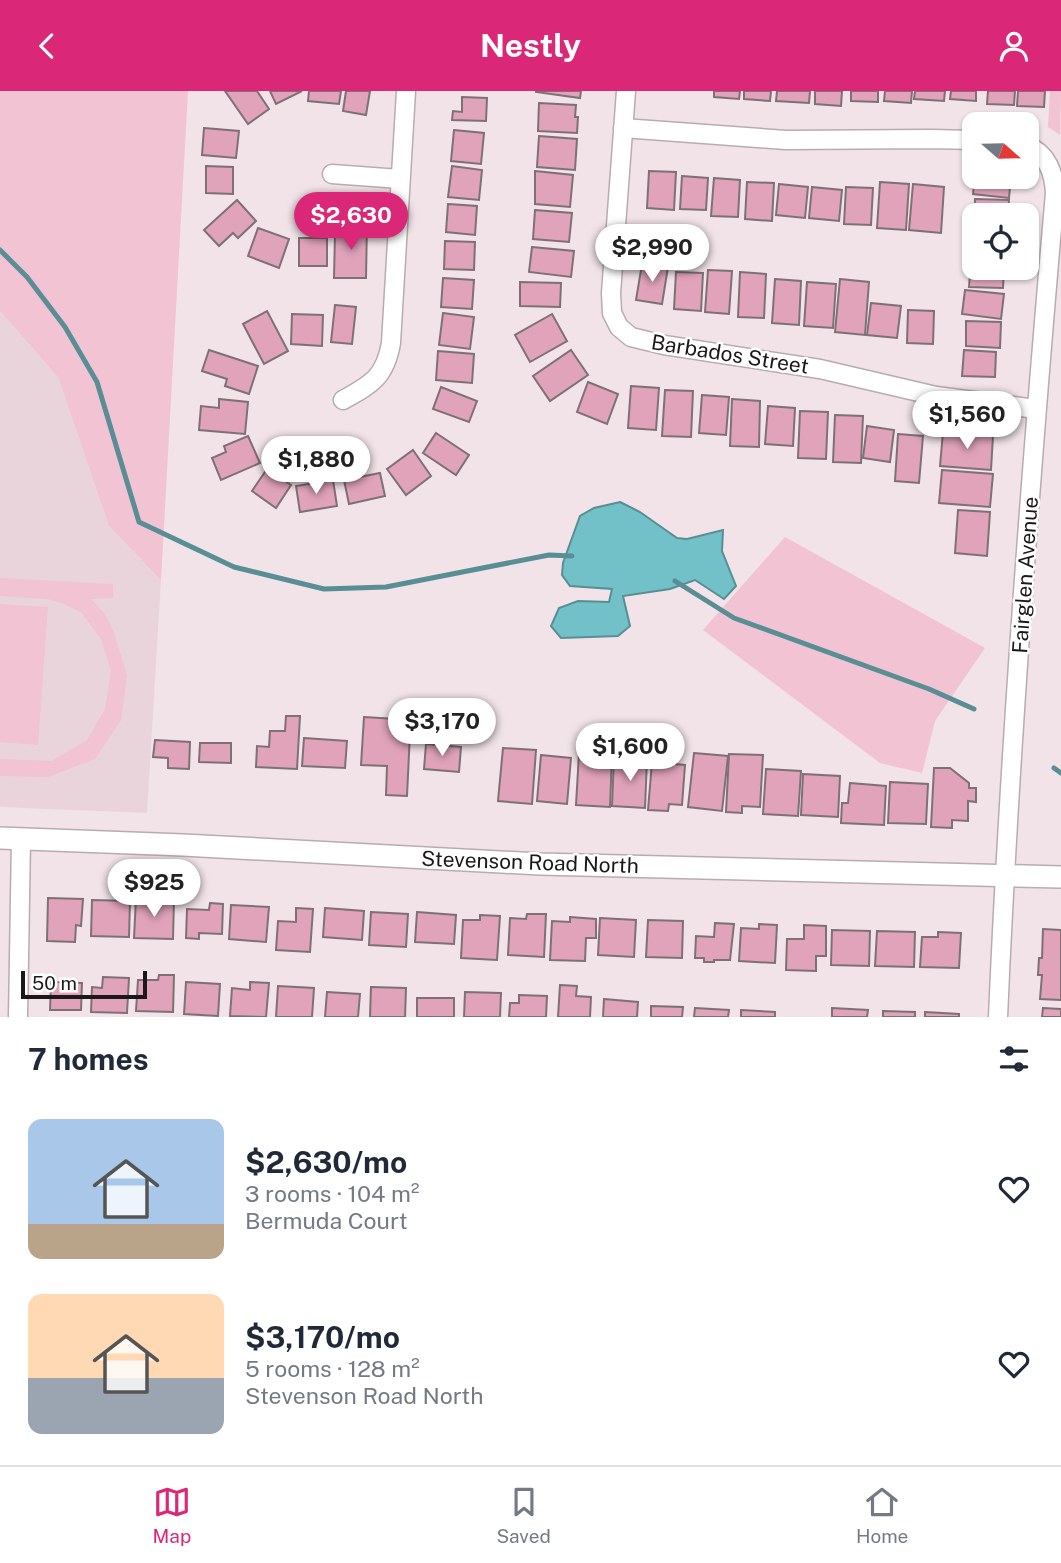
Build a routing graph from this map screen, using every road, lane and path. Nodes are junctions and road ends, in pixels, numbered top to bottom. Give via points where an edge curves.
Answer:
1 (406, 91) edge
2 (626, 91) edge
3 (623, 128) junction
4 (962, 140) edge
5 (1040, 154) edge
6 (331, 174) dead end
7 (400, 179) junction
8 (344, 400) dead end
9 (1036, 409) junction
10 (0, 838) edge
11 (22, 839) junction
12 (1004, 875) junction
13 (1061, 877) edge
14 (18, 1017) edge
15 (998, 1017) edge

1 - 7 street
2 - 3 street, Barbados Street
3 - 4 street via 786,140
3 - 9 street, Barbados Street via 611,293 612,313 631,337 820,369 936,396
5 - 9 street, Fairglen Avenue via 1055,177 1055,193
6 - 7 street
7 - 8 street via 389,358 373,381
9 - 12 street, Fairglen Avenue
10 - 11 street, Stevenson Road North
11 - 12 street, Stevenson Road North via 540,864
11 - 14 street
12 - 13 street, Stevenson Road North
12 - 15 street, Fairglen Avenue

